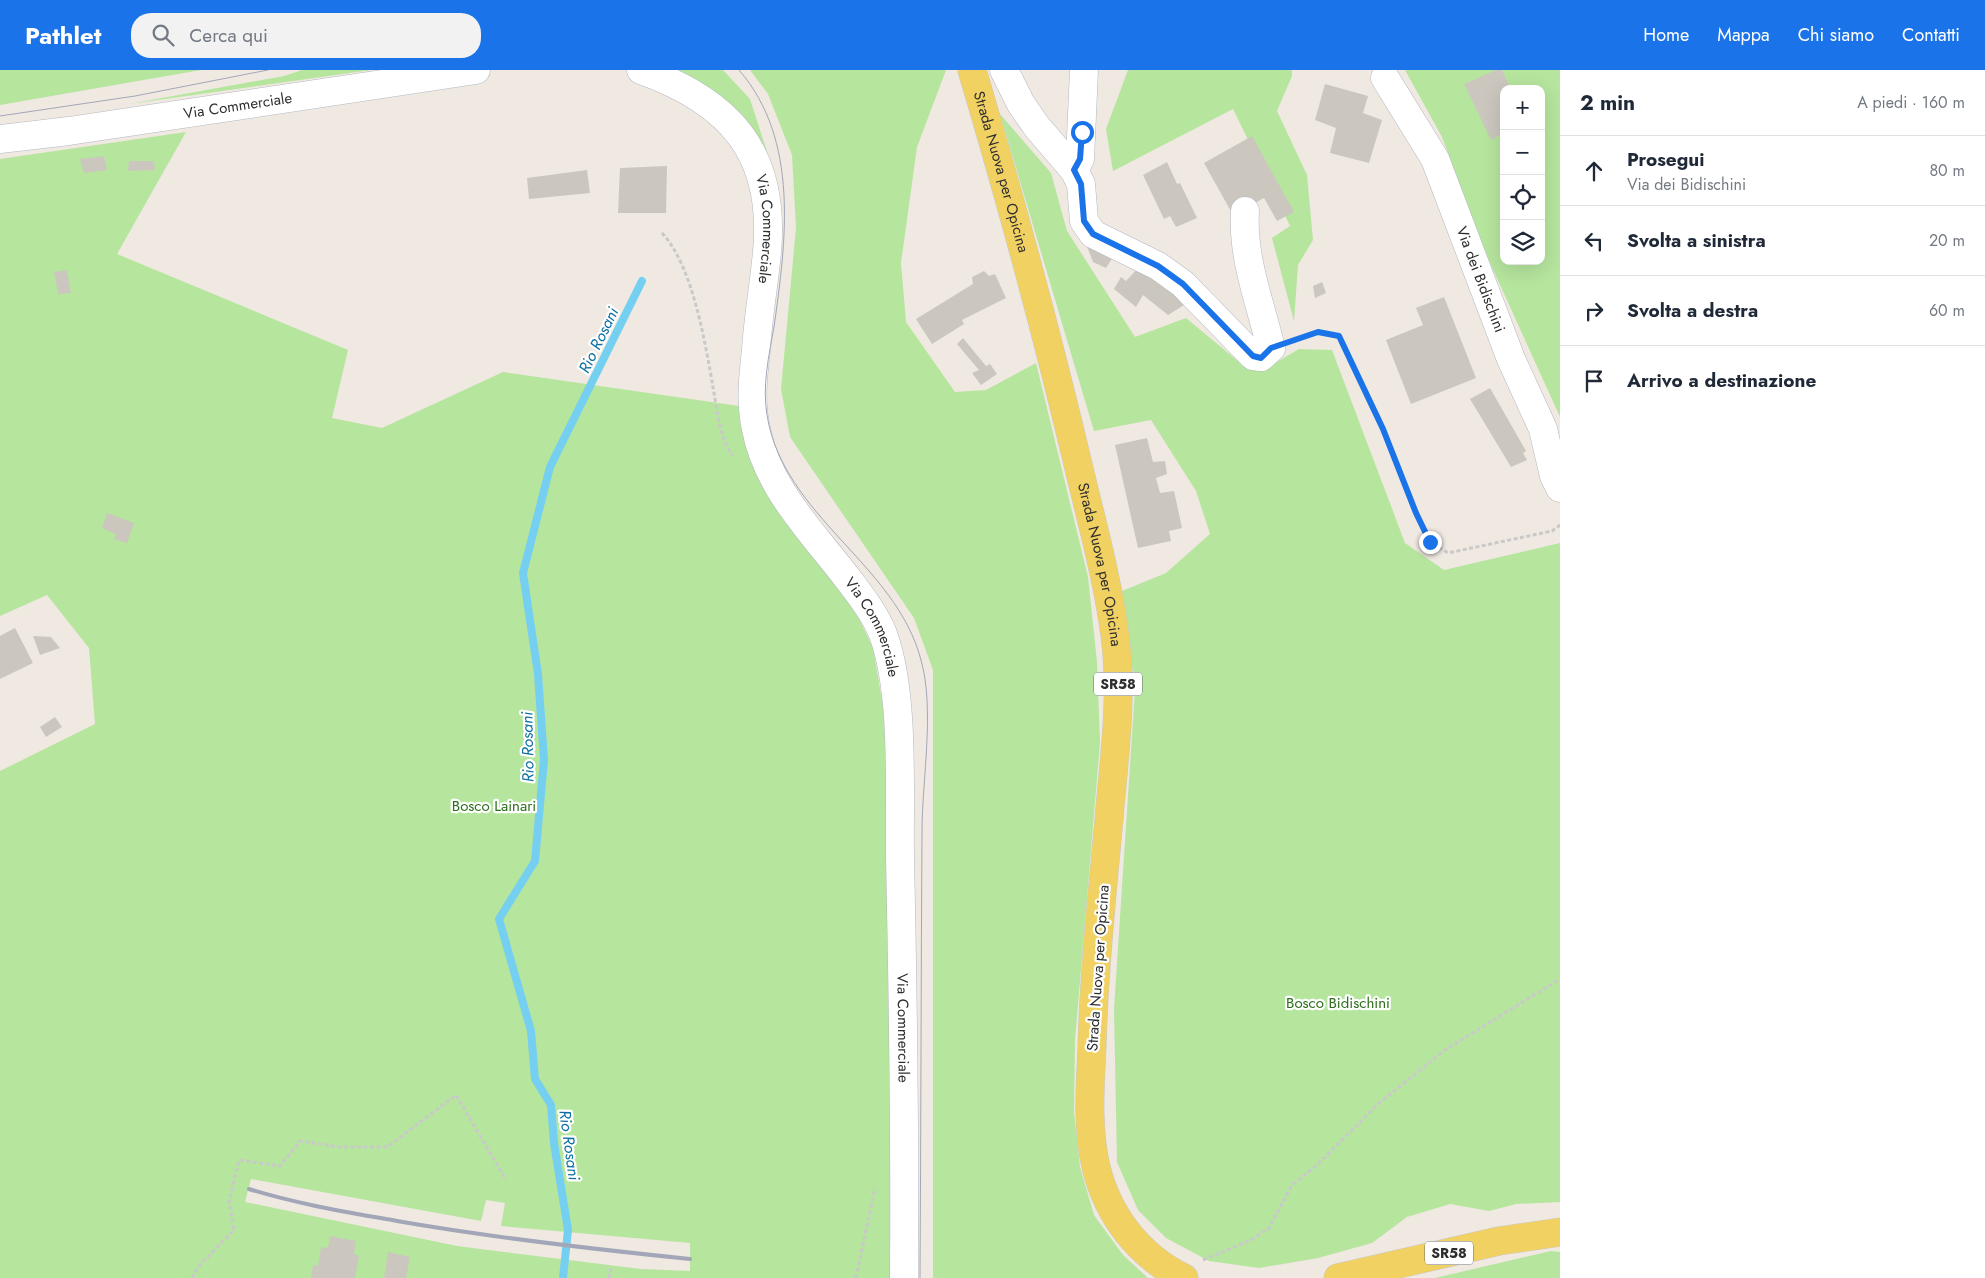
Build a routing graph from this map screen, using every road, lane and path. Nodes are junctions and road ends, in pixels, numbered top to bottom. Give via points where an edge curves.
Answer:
1 (476, 70) edge
2 (641, 70) edge
3 (973, 70) edge
4 (1004, 70) edge
5 (1084, 70) edge
6 (1385, 78) dead end
7 (0, 138) edge
8 (1074, 170) junction
9 (1245, 211) dead end
10 (662, 233) dead end
11 (1271, 348) junction
12 (768, 468) junction
13 (1560, 488) edge
14 (1560, 526) edge
15 (1560, 979) edge
16 (506, 1180) dead end
17 (877, 1180) dead end
18 (1560, 1232) edge
19 (611, 1268) dead end
20 (192, 1278) edge
21 (609, 1278) edge
22 (856, 1278) edge
23 (904, 1278) edge
24 (1182, 1278) edge
25 (1338, 1278) edge

1 - 7 street, Via Commerciale via 69,131
2 - 12 street, Via Commerciale via 686,90 726,117 747,143 758,168 764,191 767,242 752,401 756,432
3 - 24 main road, Strada Nuova per Opicina / SR58 via 1067,419 1115,637 1118,733 1092,1013 1090,1111 1096,1167 1106,1197 1125,1229 1156,1262
4 - 8 street via 1032,119
5 - 8 street via 1080,159
6 - 13 street, Via dei Bidischini via 1435,159 1511,359 1543,429
8 - 11 street via 1081,184 1084,221 1093,234 1158,266 1183,284 1253,356 1261,358
9 - 11 street via 1244,234
10 - 12 path via 682,263 703,339 719,422 729,450 740,464 752,470
11 - 14 path via 1318,332 1339,336 1383,429 1430,542 1448,554 1552,531
12 - 23 street, Via Commerciale via 784,497 867,603 883,635 891,668 897,714 900,814
15 - 24 path via 1445,1050 1378,1104 1316,1166 1292,1185 1269,1228 1251,1240 1207,1258
16 - 20 path via 456,1095 387,1147 340,1147 300,1141 280,1166 239,1160 229,1202 234,1230 199,1266
17 - 22 path
18 - 25 main road, SR58 via 1499,1241
19 - 21 path

